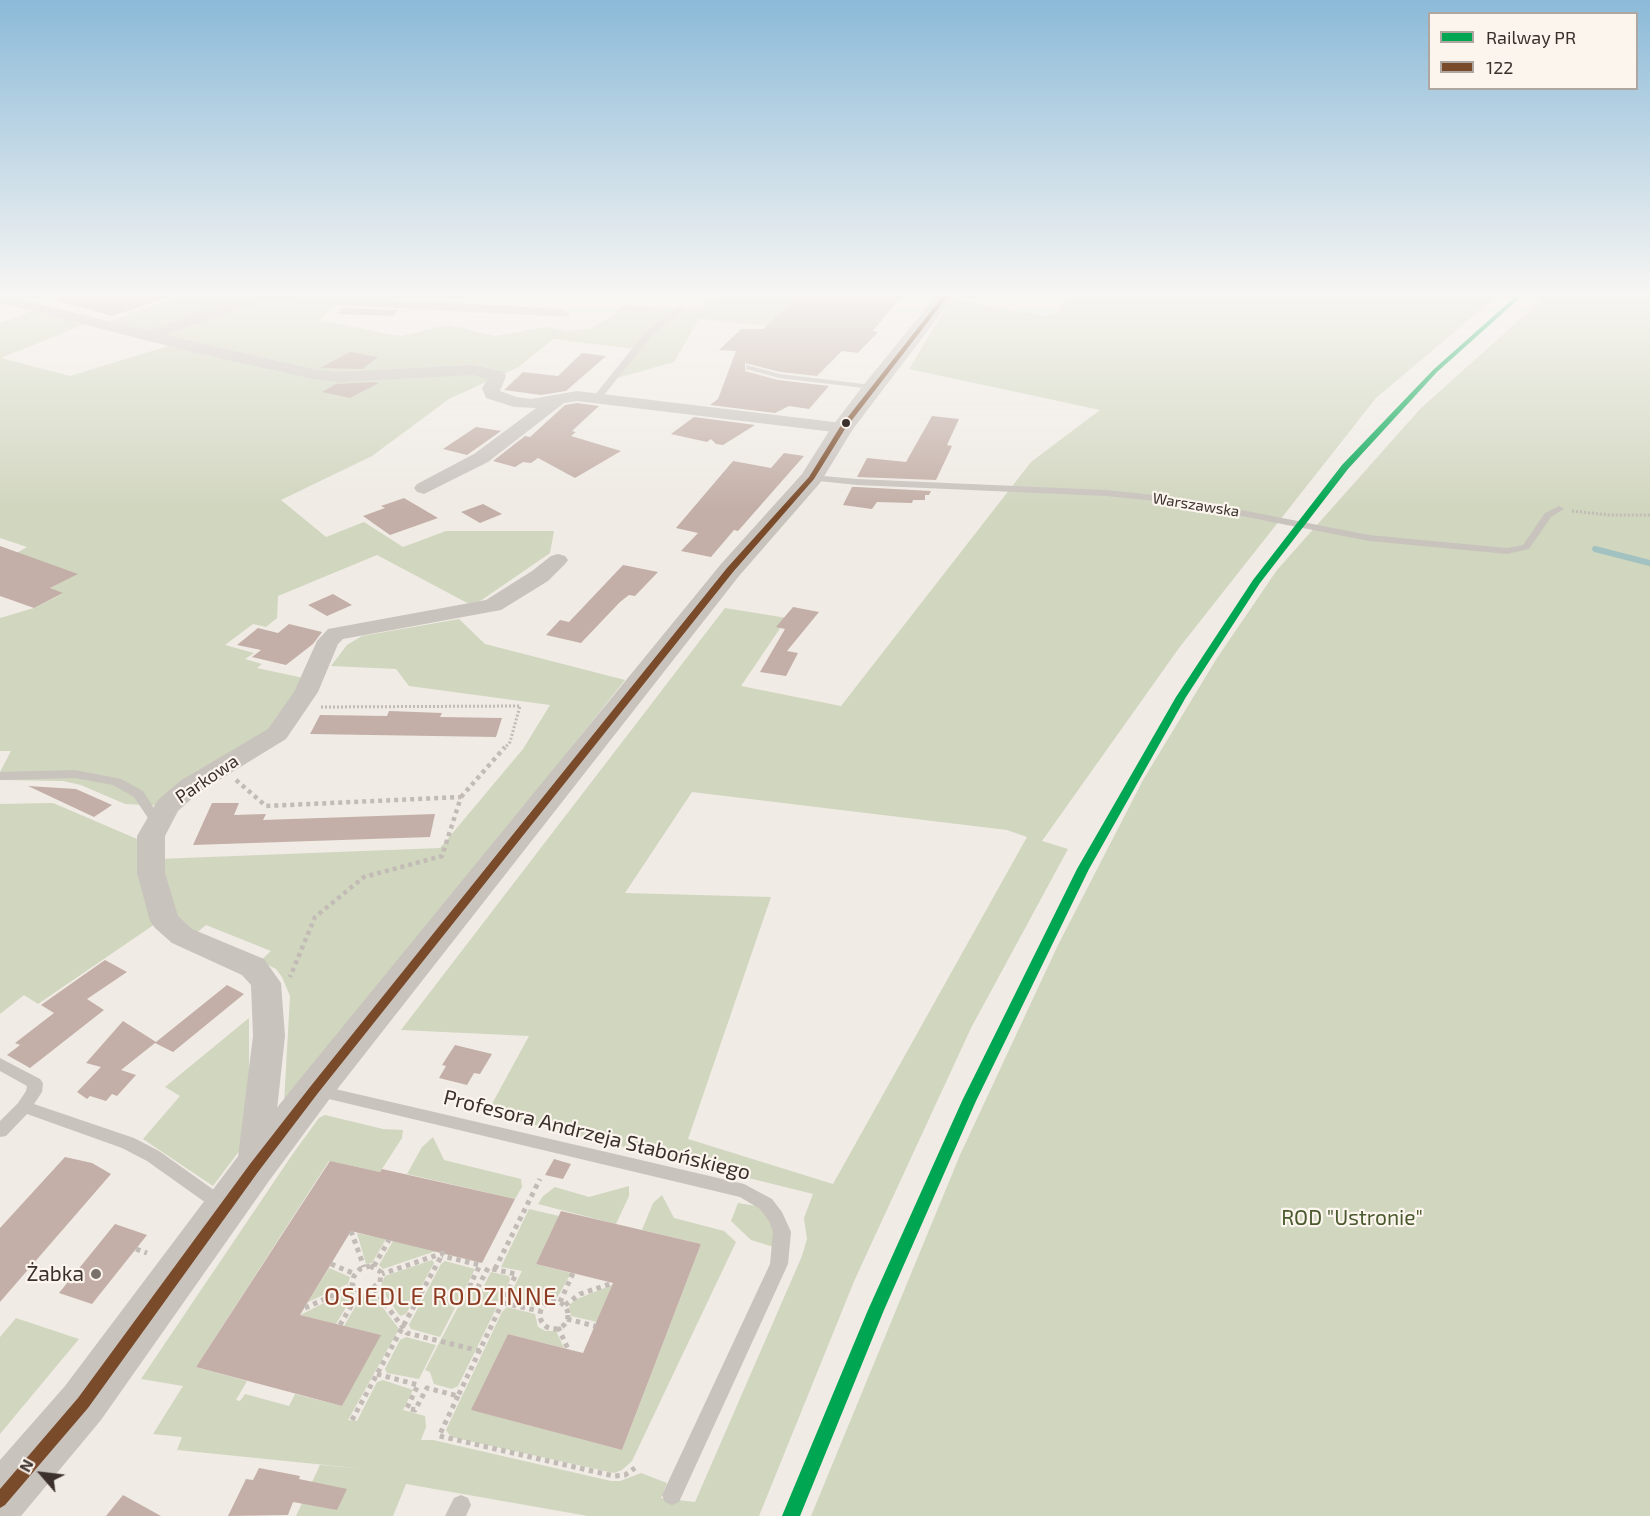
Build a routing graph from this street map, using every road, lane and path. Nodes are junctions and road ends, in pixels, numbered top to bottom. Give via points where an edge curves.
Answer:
1 (281, 367) edge
2 (622, 367) edge
3 (749, 367) dead end
4 (889, 367) edge
5 (872, 387) junction
6 (597, 398) junction
7 (559, 400) junction
8 (842, 429) junction
9 (812, 478) junction
10 (424, 488) dead end
11 (1559, 509) joint
12 (1650, 515) edge
13 (558, 560) dead end
14 (296, 707) junction
15 (222, 767) junction
16 (0, 776) edge
17 (461, 797) junction
18 (158, 824) junction
19 (268, 1005) junction
20 (0, 1064) edge
21 (314, 1090) junction
22 (24, 1107) junction
23 (0, 1131) edge
24 (254, 1168) junction
25 (540, 1179) dead end
26 (226, 1208) junction
27 (351, 1231) dead end
28 (389, 1240) dead end
29 (136, 1249) dead end
30 (147, 1253) dead end
31 (442, 1256) junction
32 (331, 1264) dead end
33 (374, 1266) junction
34 (364, 1267) junction
35 (495, 1269) junction
36 (573, 1273) dead end
37 (355, 1274) junction
38 (382, 1274) junction
39 (613, 1283) dead end
40 (353, 1286) junction
41 (374, 1289) junction
42 (360, 1291) junction
43 (503, 1303) junction
44 (562, 1303) junction
45 (304, 1308) dead end
46 (540, 1311) junction
47 (567, 1319) junction
48 (340, 1325) dead end
49 (595, 1326) dead end
50 (403, 1327) junction
51 (558, 1327) junction
52 (568, 1349) dead end
53 (480, 1351) junction
54 (377, 1374) junction
55 (458, 1396) junction
56 (352, 1420) dead end
57 (634, 1468) dead end
58 (672, 1495) dead end
59 (0, 1500) edge

1 - 7 street via 339,377 473,370 498,376 491,388 492,394 500,398 531,404
2 - 6 lane
3 - 5 lane via 779,376
4 - 5 street
5 - 8 street
6 - 7 street via 577,396
6 - 8 street
7 - 10 street via 481,458
8 - 9 street
9 - 11 lane, Warszawska via 1175,500 1369,538 1507,551 1526,547 1548,515
9 - 21 street via 730,570
11 - 12 path
13 - 14 street, Parkowa via 493,605 336,634 328,641
14 - 15 street, Parkowa via 277,734
14 - 17 path via 520,706 510,742
15 - 17 path via 266,806
15 - 18 street, Parkowa via 167,806
16 - 18 lane via 75,774 117,782 139,794
17 - 19 path via 442,856 364,878 315,917 289,980
18 - 19 street, Parkowa via 151,836 151,873 165,921 182,936 253,967 266,983
19 - 24 street, Parkowa via 268,1048
20 - 22 lane via 35,1083
21 - 24 street
21 - 58 lane, Profesora Andrzeja Słabońskiego via 744,1191 766,1204 782,1232 779,1264
22 - 23 lane
22 - 26 lane via 128,1143
24 - 26 street
25 - 35 path
26 - 59 street via 83,1403
27 - 34 path
28 - 33 path
29 - 30 path
31 - 35 path via 480,1265 470,1285 478,1287 488,1268
31 - 38 path via 443,1253
31 - 50 path
32 - 37 path
33 - 34 path
33 - 38 path
34 - 37 path
35 - 43 path via 516,1274
36 - 44 path
37 - 40 path
38 - 41 path
39 - 44 path
40 - 42 path
40 - 45 path
41 - 42 path
41 - 50 path
42 - 48 path
43 - 46 path
43 - 53 path
44 - 46 path via 551,1302
44 - 47 path via 569,1312
46 - 51 path via 543,1326
47 - 49 path
47 - 51 path
50 - 53 path via 407,1333
50 - 54 path
51 - 52 path
53 - 55 path
54 - 55 path via 418,1385 407,1408 415,1410 427,1388
54 - 56 path
55 - 57 path via 439,1437 614,1476 625,1475

